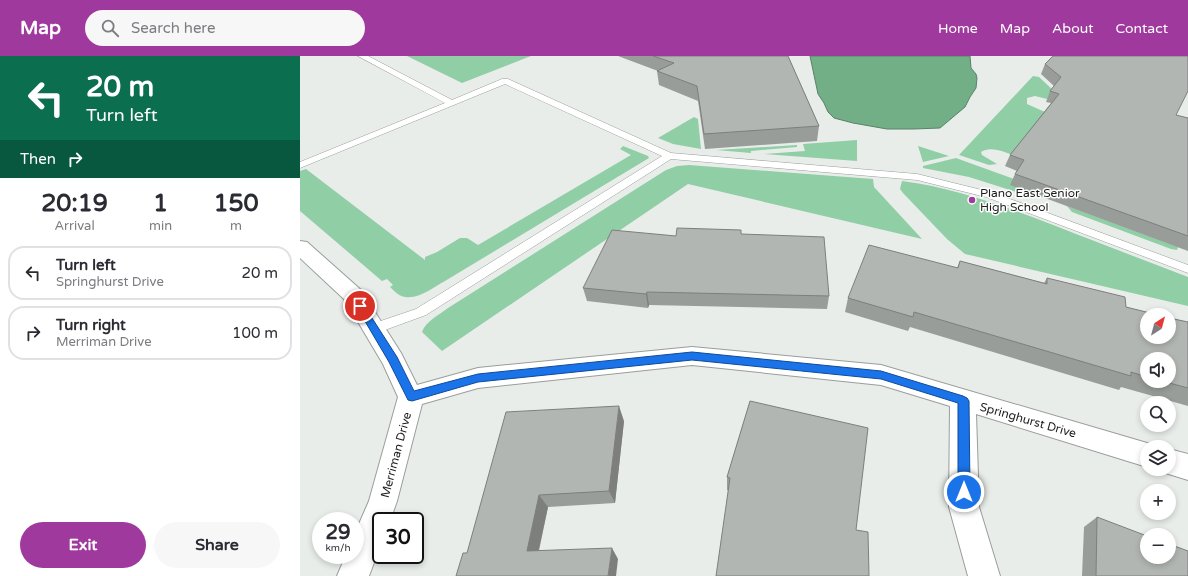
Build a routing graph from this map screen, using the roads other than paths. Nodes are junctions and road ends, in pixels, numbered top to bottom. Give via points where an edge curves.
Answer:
1 (362, 56) edge
2 (452, 103) junction
3 (669, 156) junction
4 (300, 165) edge
5 (300, 247) edge
6 (1188, 269) edge
7 (374, 329) junction
8 (412, 397) junction
9 (963, 401) junction
10 (1140, 453) edge
11 (1176, 464) edge
12 (1188, 467) edge
13 (353, 576) edge
14 (984, 576) edge

1 - 2 lane
2 - 3 lane via 506,81
2 - 4 lane
3 - 6 lane via 924,178 990,195
3 - 7 lane via 421,312
5 - 7 street, Merriman Drive via 353,295
7 - 8 street, Merriman Drive
8 - 9 street, Springhurst Drive via 478,378 692,356 881,375
8 - 13 street, Merriman Drive via 383,501
9 - 10 street, Springhurst Drive
9 - 14 street via 964,507
11 - 12 street

